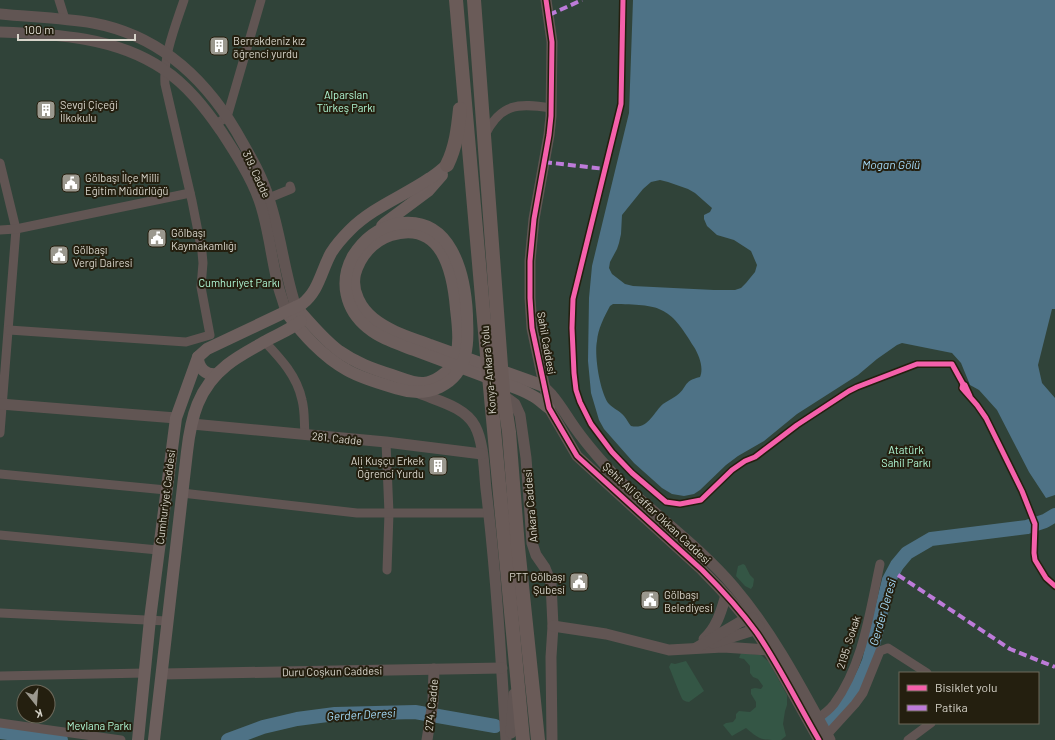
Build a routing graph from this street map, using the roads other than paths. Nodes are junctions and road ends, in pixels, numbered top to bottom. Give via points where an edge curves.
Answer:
1 (59, 0) edge
2 (184, 0) edge
3 (261, 0) edge
4 (456, 0) edge
5 (474, 0) edge
6 (546, 0) edge
7 (0, 14) edge
8 (65, 19) junction
9 (0, 32) edge
10 (168, 54) junction
11 (164, 70) junction
12 (463, 77) junction
13 (551, 108) junction
14 (227, 117) junction
15 (216, 124) junction
16 (484, 136) junction
17 (0, 163) edge
18 (447, 165) junction
19 (290, 186) dead end
20 (190, 193) junction
21 (269, 198) junction
22 (16, 229) junction
23 (0, 230) edge
24 (379, 230) junction
25 (291, 310) junction
26 (301, 321) junction
27 (463, 327) junction
28 (8, 330) junction
29 (198, 338) junction
30 (265, 342) junction
31 (217, 344) junction
32 (202, 354) junction
33 (228, 364) junction
34 (217, 374) junction
35 (438, 383) junction
36 (543, 387) junction
37 (419, 393) junction
38 (499, 393) junction
39 (1, 404) edge
40 (549, 408) junction
41 (176, 418) junction
42 (192, 424) junction
43 (0, 433) edge
44 (305, 435) junction
45 (386, 442) junction
46 (482, 454) junction
47 (0, 474) edge
48 (166, 490) junction
49 (182, 493) junction
50 (390, 513) junction
51 (489, 513) junction
52 (0, 535) edge
53 (158, 550) junction
54 (880, 564) dead end
55 (387, 570) dead end
56 (726, 596) junction
57 (0, 613) edge
58 (150, 619) junction
59 (746, 619) junction
60 (167, 621) junction
61 (552, 626) junction
62 (759, 628) junction
63 (694, 649) junction
64 (768, 650) junction
65 (502, 668) junction
66 (434, 669) junction
67 (517, 670) junction
68 (926, 672) edge
69 (144, 673) junction
70 (162, 674) junction
71 (0, 676) edge
72 (818, 718) junction
73 (0, 724) edge
74 (930, 724) edge
75 (824, 739) edge
76 (912, 739) edge
77 (122, 740) edge
78 (138, 740) edge
79 (154, 740) edge
80 (427, 740) edge
81 (506, 740) edge
82 (510, 740) edge
83 (523, 740) edge
84 (538, 740) edge
85 (552, 740) edge

1 - 8 street
2 - 10 street
3 - 14 street
4 - 12 highway, Konya-Ankara Yolu
5 - 16 highway
6 - 13 street, Sahil Caddesi via 552,42
7 - 8 street, 319. Cadde
8 - 10 street, 319. Cadde via 118,30
9 - 11 street, 319. Cadde via 97,41 142,56
10 - 11 street
10 - 14 street, 319. Cadde via 197,79
11 - 15 street, 319. Cadde via 189,91
11 - 20 street via 166,92
12 - 18 highway via 456,139
12 - 38 highway, Konya-Ankara Yolu via 487,355
13 - 16 street via 518,106 501,112
13 - 36 street, Sahil Caddesi via 530,261 530,315
14 - 15 street
14 - 21 street, 319. Cadde via 260,176
15 - 25 street, 319. Cadde via 259,199 279,289
16 - 38 highway via 500,359
17 - 22 street
18 - 24 main road via 428,191
18 - 25 main road via 432,178 370,214 352,228 331,253 311,295
19 - 21 street via 291,189
20 - 22 street
20 - 29 street via 203,263 202,287 210,335
21 - 25 street, 319. Cadde via 289,287
22 - 23 street
22 - 28 street
24 - 27 main road, 319. Cadde via 397,224 415,224 425,226 441,236 452,250 460,268 465,293
24 - 40 main road, 319. Cadde via 357,250 348,266 345,282 350,305 367,328 382,337 531,395
25 - 26 main road, 319. Cadde
25 - 31 main road
26 - 30 main road, Cumhuriyet Caddesi
26 - 35 main road, 319. Cadde via 357,362 419,383
26 - 37 main road, 319. Cadde via 319,350 348,371 402,390
27 - 35 main road, 319. Cadde via 453,363
27 - 36 main road, 319. Cadde via 451,273 445,257 435,243 422,235 406,232 384,238 364,254 355,275 354,289 364,309 375,320 409,337
28 - 29 street via 186,342
28 - 39 street
29 - 32 street
30 - 33 main road, Cumhuriyet Caddesi
30 - 44 street via 295,379 302,400
31 - 32 main road
31 - 33 main road via 228,354
32 - 34 main road via 198,362 202,369 210,374
32 - 41 main road, Cumhuriyet Caddesi
33 - 34 main road, Cumhuriyet Caddesi
34 - 42 main road, Cumhuriyet Caddesi via 199,399
35 - 37 main road, 319. Cadde via 430,392
36 - 40 street, Sahil Caddesi
36 - 62 street, Şehit Ali Gaffar Okkan Caddesi via 552,394 582,438 606,465 733,586
37 - 46 street, 319. Cadde via 457,408 469,417 476,426
38 - 61 street, Ankara Caddesi via 515,404 520,415 532,543 550,583
38 - 67 highway, Konya-Ankara Yolu
38 - 84 highway via 509,432
39 - 41 street
39 - 43 street
40 - 56 street, Sahil Caddesi via 577,456 702,570
41 - 48 main road, Cumhuriyet Caddesi
42 - 44 street, 281. Cadde
42 - 49 main road, Cumhuriyet Caddesi
44 - 45 street, 281. Cadde
45 - 46 street, 281. Cadde
45 - 50 street
46 - 51 street
47 - 48 street
48 - 53 main road, Cumhuriyet Caddesi
49 - 50 street via 357,513
49 - 60 main road, Cumhuriyet Caddesi
50 - 51 street
50 - 55 street
51 - 65 street
52 - 53 street
53 - 58 main road, Cumhuriyet Caddesi
54 - 72 street, 2195. Sokak via 866,632 855,664 840,696
56 - 59 street, Şehit Ali Gaffar Okkan Caddesi
56 - 63 street via 713,629
57 - 58 street
58 - 60 street
58 - 69 main road, Cumhuriyet Caddesi
59 - 62 street, Şehit Ali Gaffar Okkan Caddesi
59 - 63 street
60 - 70 main road, Cumhuriyet Caddesi
61 - 63 street via 606,634 661,649
61 - 85 street, Ankara Caddesi
62 - 63 street
62 - 64 street, Şehit Ali Gaffar Okkan Caddesi
62 - 72 street, Şehit Ali Gaffar Okkan Caddesi
63 - 64 street via 723,647
64 - 75 street, Şehit Ali Gaffar Okkan Caddesi
65 - 66 street, Duru Coşkun Caddesi
65 - 81 street
66 - 70 street, Duru Coşkun Caddesi
66 - 80 street, 274. Cadde
67 - 82 street
67 - 83 highway, Konya-Ankara Yolu
68 - 75 street via 888,648 880,651 863,693
69 - 71 street
69 - 78 main road, Cumhuriyet Caddesi
70 - 79 main road, Cumhuriyet Caddesi
72 - 75 street, Şehit Ali Gaffar Okkan Caddesi
73 - 77 street
74 - 76 street

